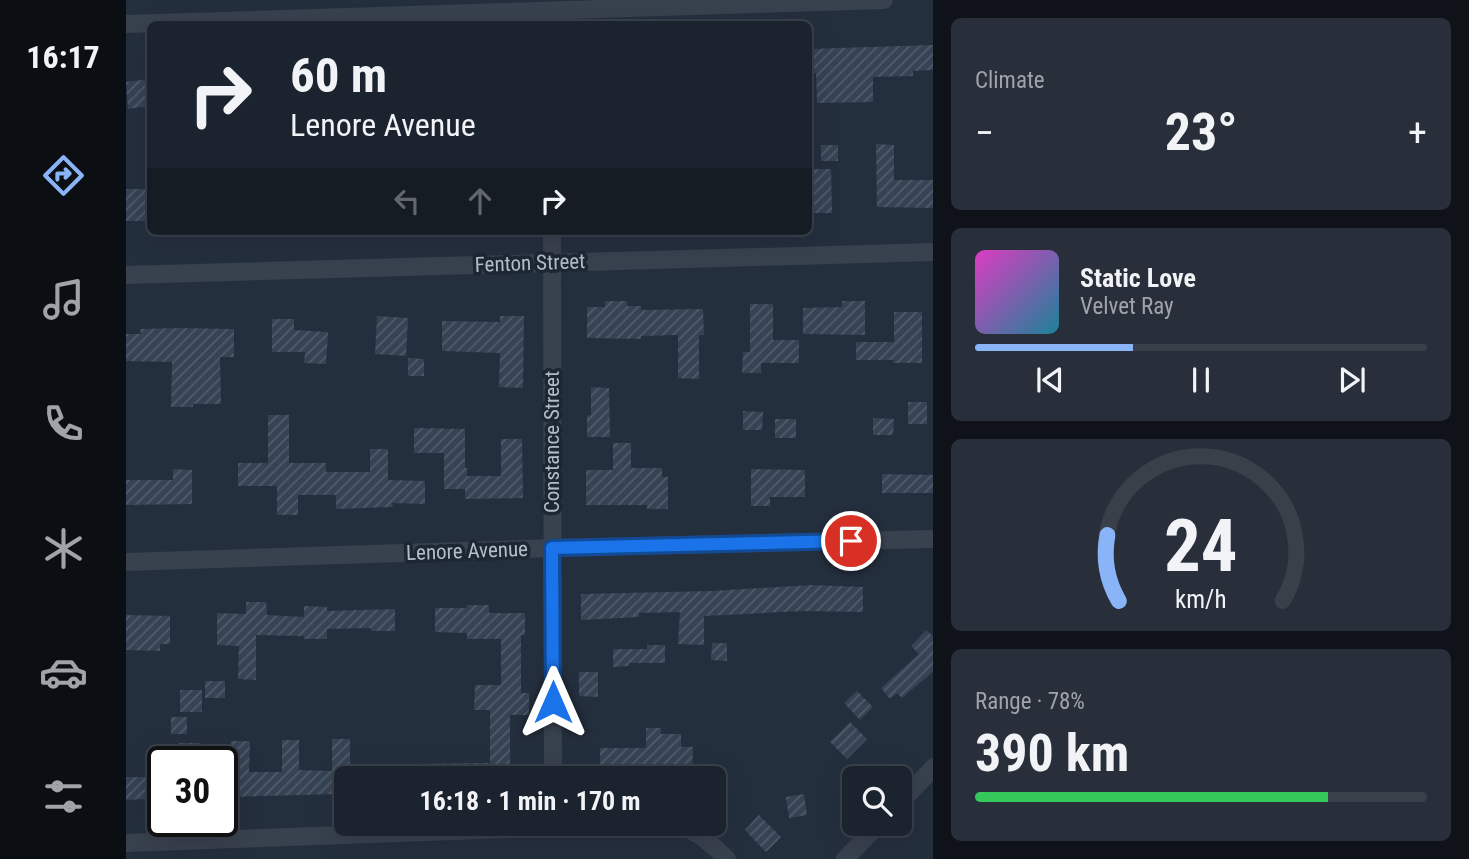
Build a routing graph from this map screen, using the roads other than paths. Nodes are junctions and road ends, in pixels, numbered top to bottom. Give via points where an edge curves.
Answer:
1 (884, 0) edge
2 (551, 11) edge
3 (224, 21) edge
4 (147, 23) edge
5 (126, 24) edge
6 (552, 235) edge
7 (933, 252) edge
8 (552, 262) junction
9 (126, 275) edge
10 (933, 539) edge
11 (552, 548) junction
12 (126, 562) edge
13 (553, 766) edge
14 (933, 767) edge
15 (912, 790) edge
16 (334, 835) edge
17 (703, 836) edge
18 (867, 836) edge
19 (126, 843) edge
20 (727, 859) edge
21 (845, 859) edge

1 - 2 street
2 - 3 street
4 - 5 street
6 - 8 street, Constance Street
7 - 8 street, Fenton Street
8 - 9 street, Fenton Street
8 - 11 street, Constance Street
10 - 11 street, Lenore Avenue
11 - 12 street, Lenore Avenue
11 - 13 street, Constance Street
14 - 15 street
16 - 19 street
17 - 20 street
18 - 21 street

